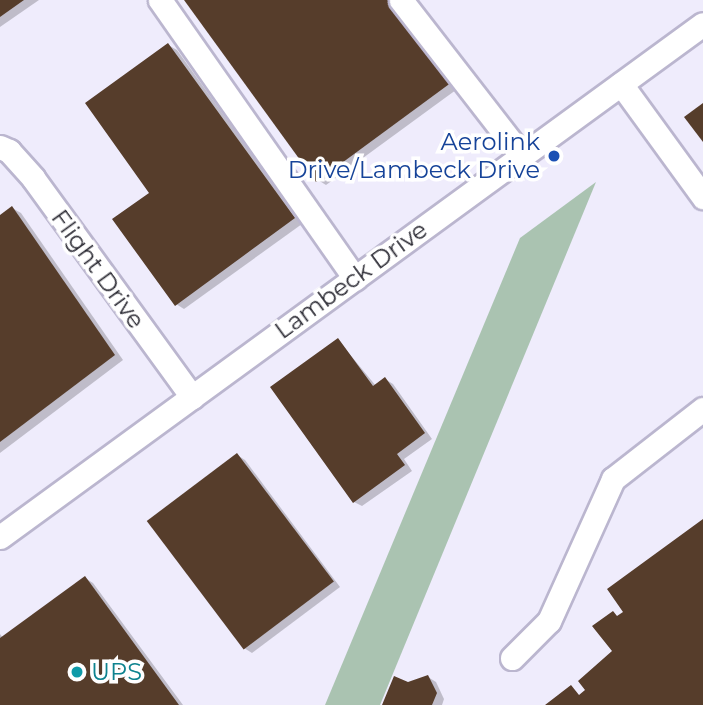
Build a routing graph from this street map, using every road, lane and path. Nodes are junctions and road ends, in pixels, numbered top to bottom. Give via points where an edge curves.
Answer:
1 (160, 0) edge
2 (401, 0) edge
3 (703, 24) edge
4 (621, 84) junction
5 (0, 147) edge
6 (522, 156) junction
7 (703, 197) edge
8 (355, 278) junction
9 (192, 397) junction
10 (703, 409) edge
11 (0, 537) edge
12 (512, 658) dead end

1 - 8 street
2 - 6 street
3 - 4 street, Lambeck Drive
4 - 6 street, Lambeck Drive
4 - 7 street
5 - 9 street, Flight Drive via 33,178
6 - 8 street, Lambeck Drive
8 - 9 street, Lambeck Drive
9 - 11 street, Lambeck Drive
10 - 12 street via 613,479 549,621

